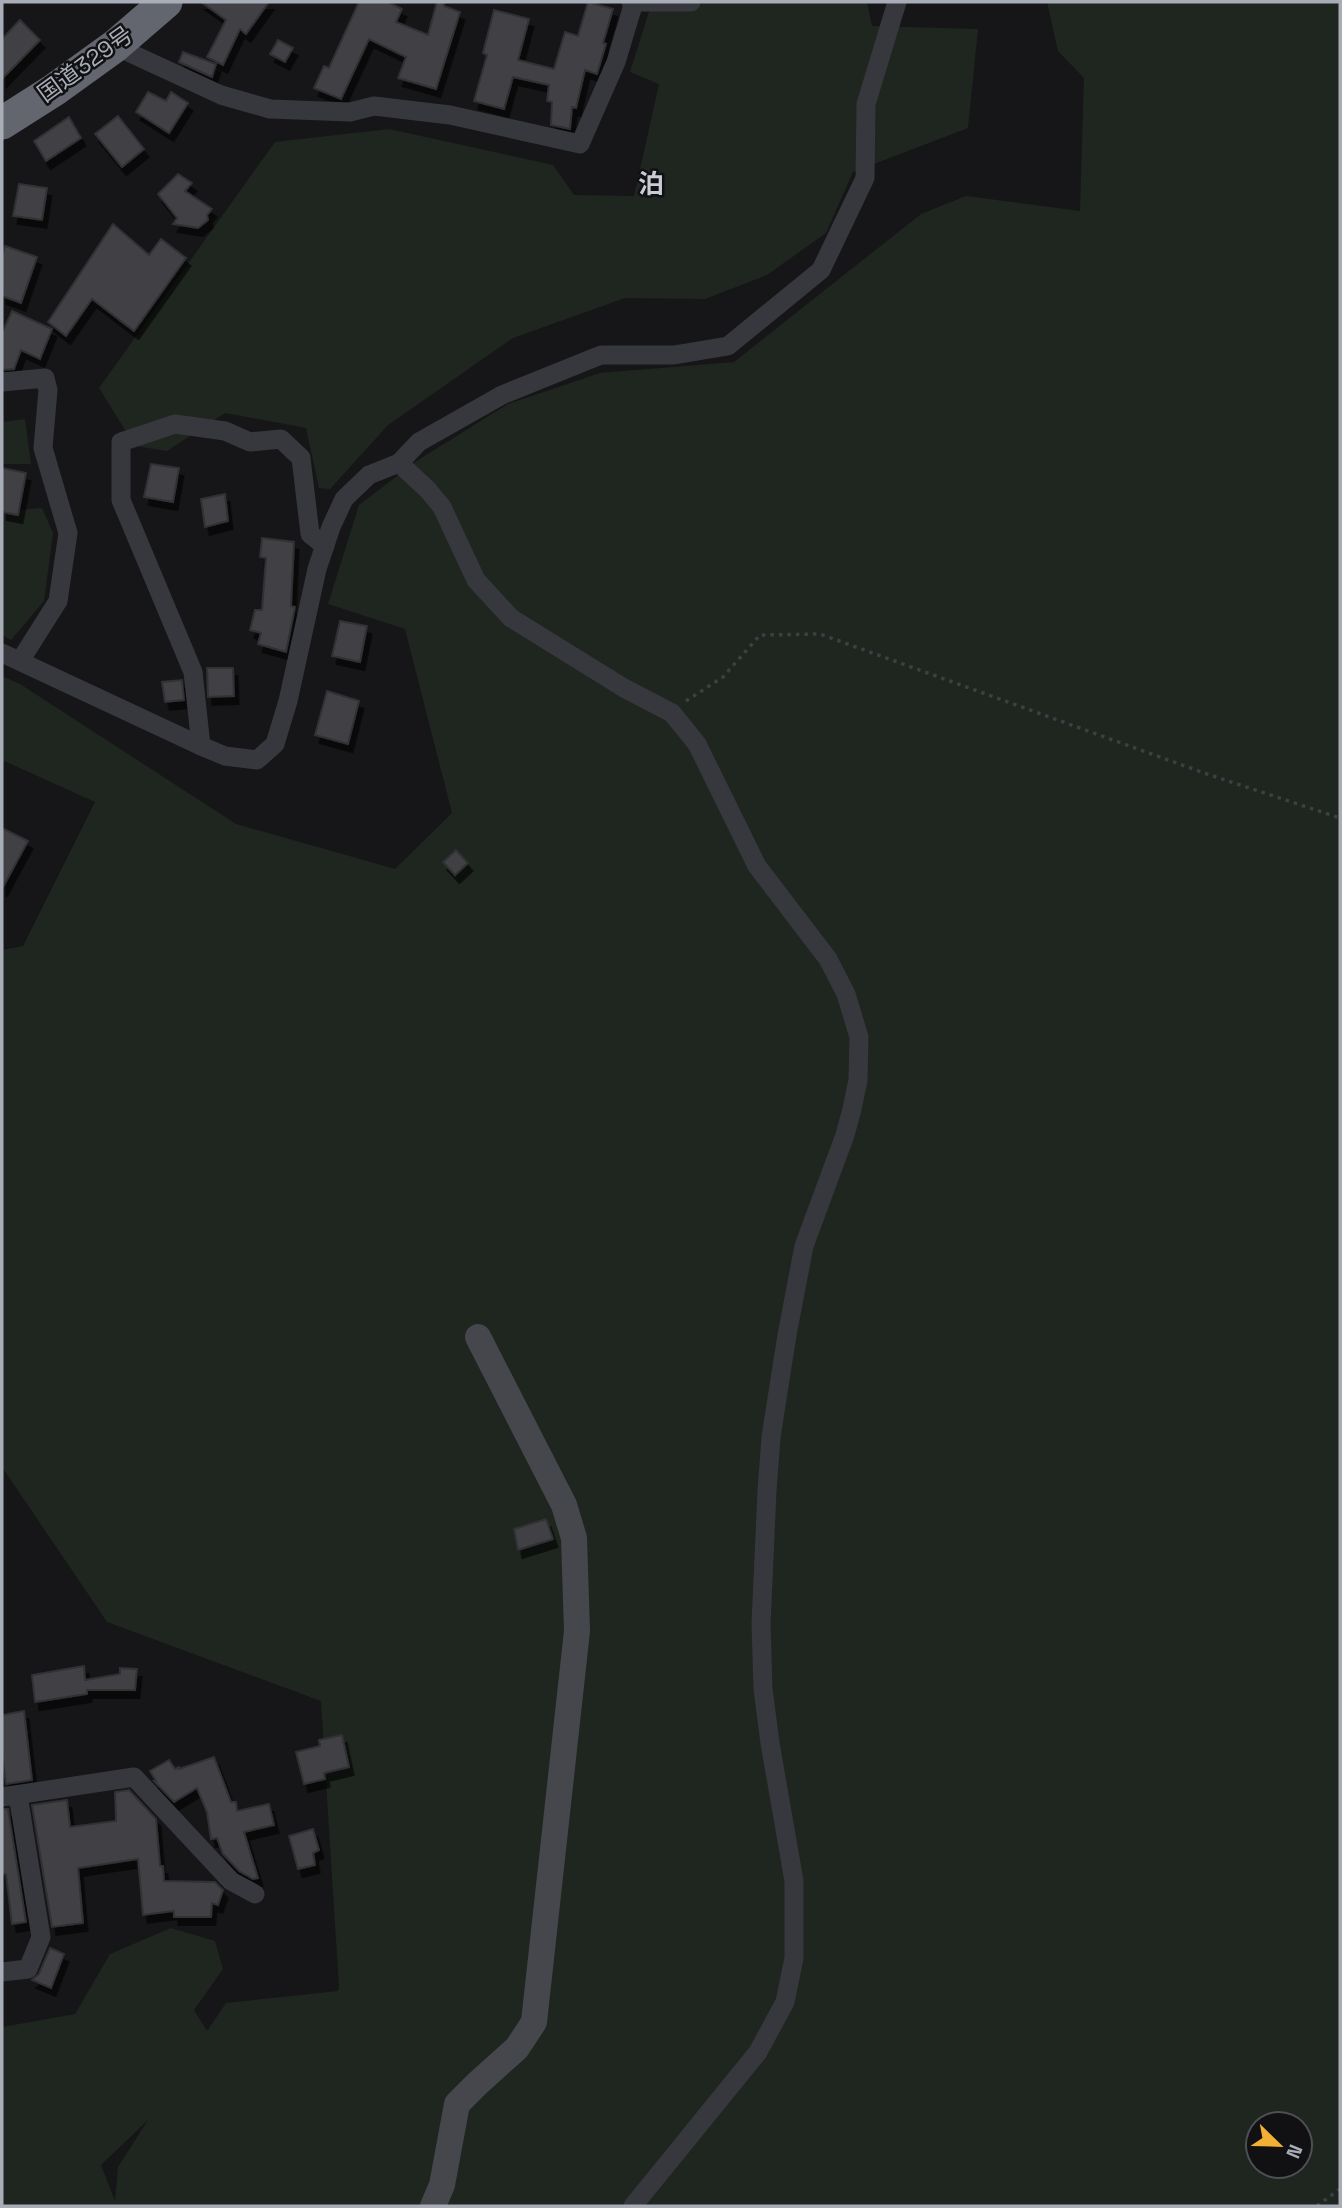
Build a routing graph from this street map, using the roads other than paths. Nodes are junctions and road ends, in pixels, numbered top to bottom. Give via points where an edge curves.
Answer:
1 (166, 2) edge
2 (632, 2) edge
3 (691, 2) edge
4 (897, 2) edge
5 (115, 46) junction
6 (2, 123) edge
7 (2, 382) edge
8 (399, 463) junction
9 (324, 546) junction
10 (2, 653) edge
11 (20, 661) junction
12 (201, 747) junction
13 (478, 1337) dead end
14 (10, 1796) edge
15 (255, 1894) dead end
16 (2, 1972) edge
17 (433, 2206) edge
18 (633, 2206) edge

1 - 5 highway, 国道329号
2 - 3 street
2 - 5 street via 616,62 580,144 450,115 374,106 350,112 270,109 221,95
4 - 8 street via 866,104 865,178 821,270 728,346 674,355 601,355 502,395 419,442
5 - 6 highway, 国道329号
7 - 11 street via 45,378 43,448 68,533 58,601
8 - 9 street via 369,475 344,499
8 - 18 street via 442,507 476,580 511,618 672,713 697,744 757,866 828,960 846,994 859,1037 852,1109 804,1246 766,1491 763,1689 794,1881 794,1958 785,2002 758,2052
9 - 12 street via 275,744 257,760 226,757
9 - 12 street via 310,534 301,458 281,439 250,442 225,431 176,424 121,442 121,500 193,672
10 - 11 street
11 - 12 street
13 - 17 street via 564,1504 575,1538 576,1630 534,2022 517,2049 457,2104 442,2185
14 - 15 street via 134,1777 231,1881
14 - 16 street via 41,1937 29,1969

